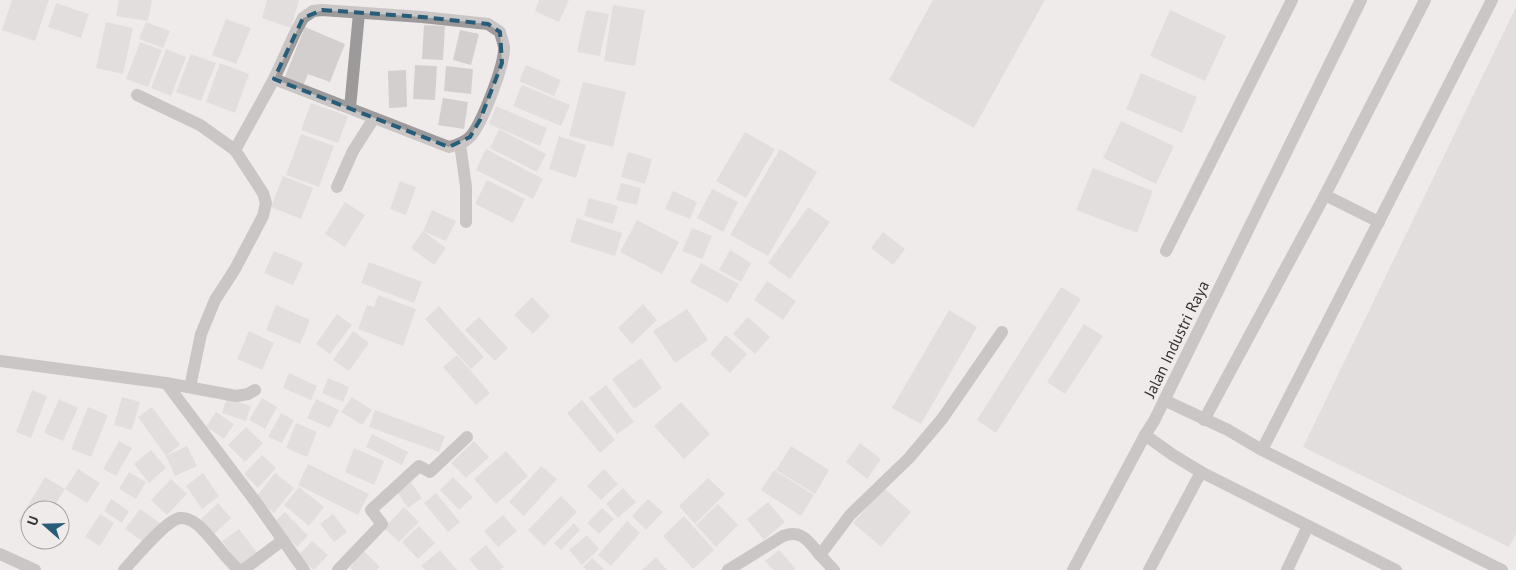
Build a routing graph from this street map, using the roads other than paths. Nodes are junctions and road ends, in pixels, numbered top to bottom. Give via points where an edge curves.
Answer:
1 (1292, 0) edge
2 (1361, 0) edge
3 (1425, 0) edge
4 (1492, 0) edge
5 (359, 13) junction
6 (274, 79) junction
7 (137, 96) dead end
8 (350, 108) junction
9 (374, 118) junction
10 (460, 144) junction
11 (235, 150) junction
12 (338, 187) dead end
13 (1325, 195) junction
14 (466, 222) dead end
15 (1379, 222) junction
16 (1166, 251) dead end
17 (1002, 332) dead end
18 (0, 361) edge
19 (166, 383) junction
20 (190, 387) junction
21 (254, 390) dead end
22 (1164, 400) junction
23 (1204, 420) junction
24 (1145, 435) junction
25 (467, 437) dead end
26 (1262, 450) junction
27 (1201, 472) junction
28 (1308, 526) junction
29 (283, 540) junction
30 (0, 554) edge
31 (820, 555) junction
32 (35, 570) edge
33 (124, 570) edge
34 (239, 570) edge
35 (243, 570) edge
36 (304, 570) edge
37 (338, 570) edge
38 (728, 570) edge
39 (834, 570) edge
40 (1072, 570) edge
41 (1149, 570) edge
42 (1287, 570) edge
43 (1396, 570) edge
44 (1502, 570) edge

1 - 16 street
2 - 22 street, Jalan Industri Raya
3 - 13 street
4 - 15 street
5 - 6 street via 322,10 313,11 303,18
5 - 8 street
5 - 10 street via 488,24 500,32 504,47 502,63 490,99 470,137
6 - 8 street
6 - 11 street
7 - 11 street via 200,125
8 - 9 street
9 - 10 street via 449,147
9 - 12 street via 353,151
10 - 14 street via 466,187
11 - 20 street via 266,203 263,216 215,300 201,334
13 - 15 street
13 - 23 street
15 - 26 street
17 - 31 street via 942,418 909,458 850,515
18 - 19 street
19 - 20 street
19 - 29 street
20 - 21 street via 236,396
22 - 23 street
22 - 24 street, Jalan Industri Raya
23 - 26 street
24 - 27 street
24 - 40 street, Jalan Industri Raya
25 - 37 street via 430,472 418,466 371,510 382,524
26 - 44 street
27 - 28 street
27 - 41 street
28 - 42 street
28 - 43 street
29 - 35 street
29 - 36 street
30 - 32 street
31 - 38 street via 805,538 792,533
31 - 39 street
33 - 34 street via 174,520 182,517 203,530

